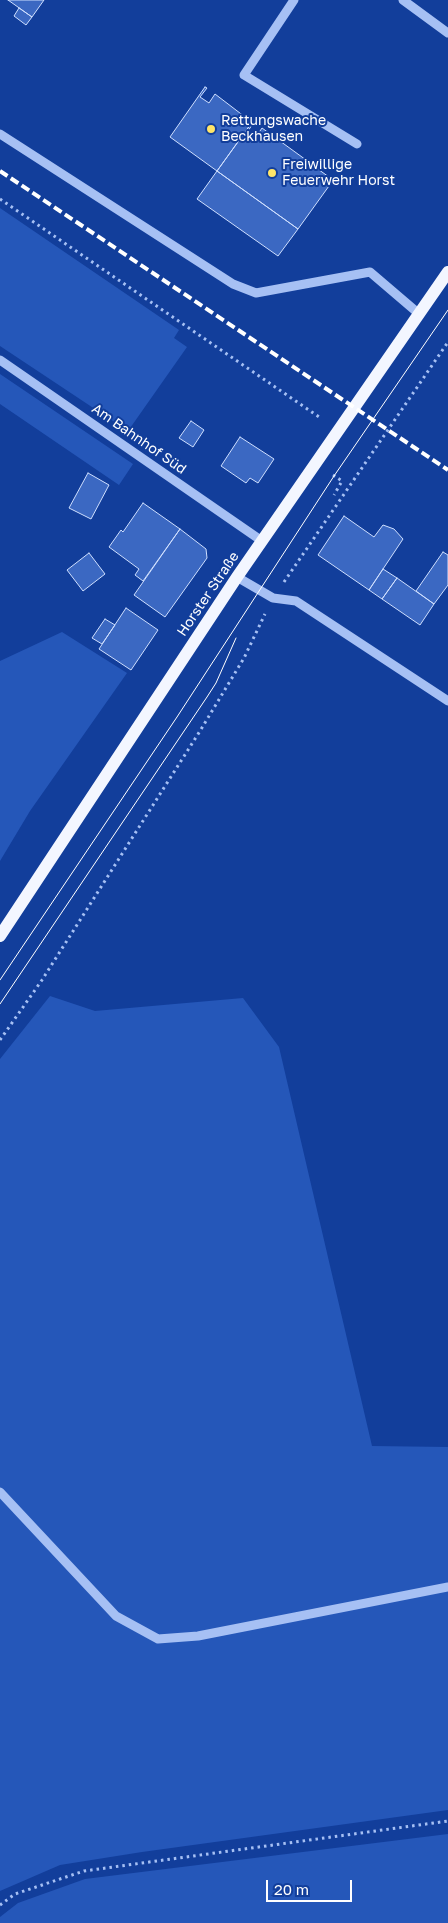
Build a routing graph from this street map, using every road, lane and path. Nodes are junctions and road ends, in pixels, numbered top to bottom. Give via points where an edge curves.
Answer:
1 (294, 0) edge
2 (403, 0) edge
3 (448, 33) edge
4 (0, 134) edge
5 (357, 144) dead end
6 (0, 199) edge
7 (448, 272) edge
8 (418, 313) junction
9 (448, 342) edge
10 (0, 360) edge
11 (340, 430) junction
12 (262, 541) junction
13 (237, 577) junction
14 (272, 598) junction
15 (448, 701) edge
16 (0, 936) edge
17 (0, 1040) edge
18 (0, 1492) edge
19 (448, 1586) edge
20 (448, 1820) edge
21 (0, 1905) edge

1 - 5 street via 244,75
2 - 3 street
4 - 8 street via 233,284 256,293 370,272
6 - 11 path
7 - 8 main road, Horster Straße
8 - 11 main road, Horster Straße
9 - 14 path
10 - 12 street, Am Bahnhof Süd
11 - 12 main road, Horster Straße
12 - 13 main road, Horster Straße
13 - 14 street
13 - 16 main road, Horster Straße
14 - 15 street via 296,601
14 - 17 path via 244,658 200,731 42,980
18 - 19 street via 116,1616 158,1639 198,1636
20 - 21 path via 84,1871 15,1894

